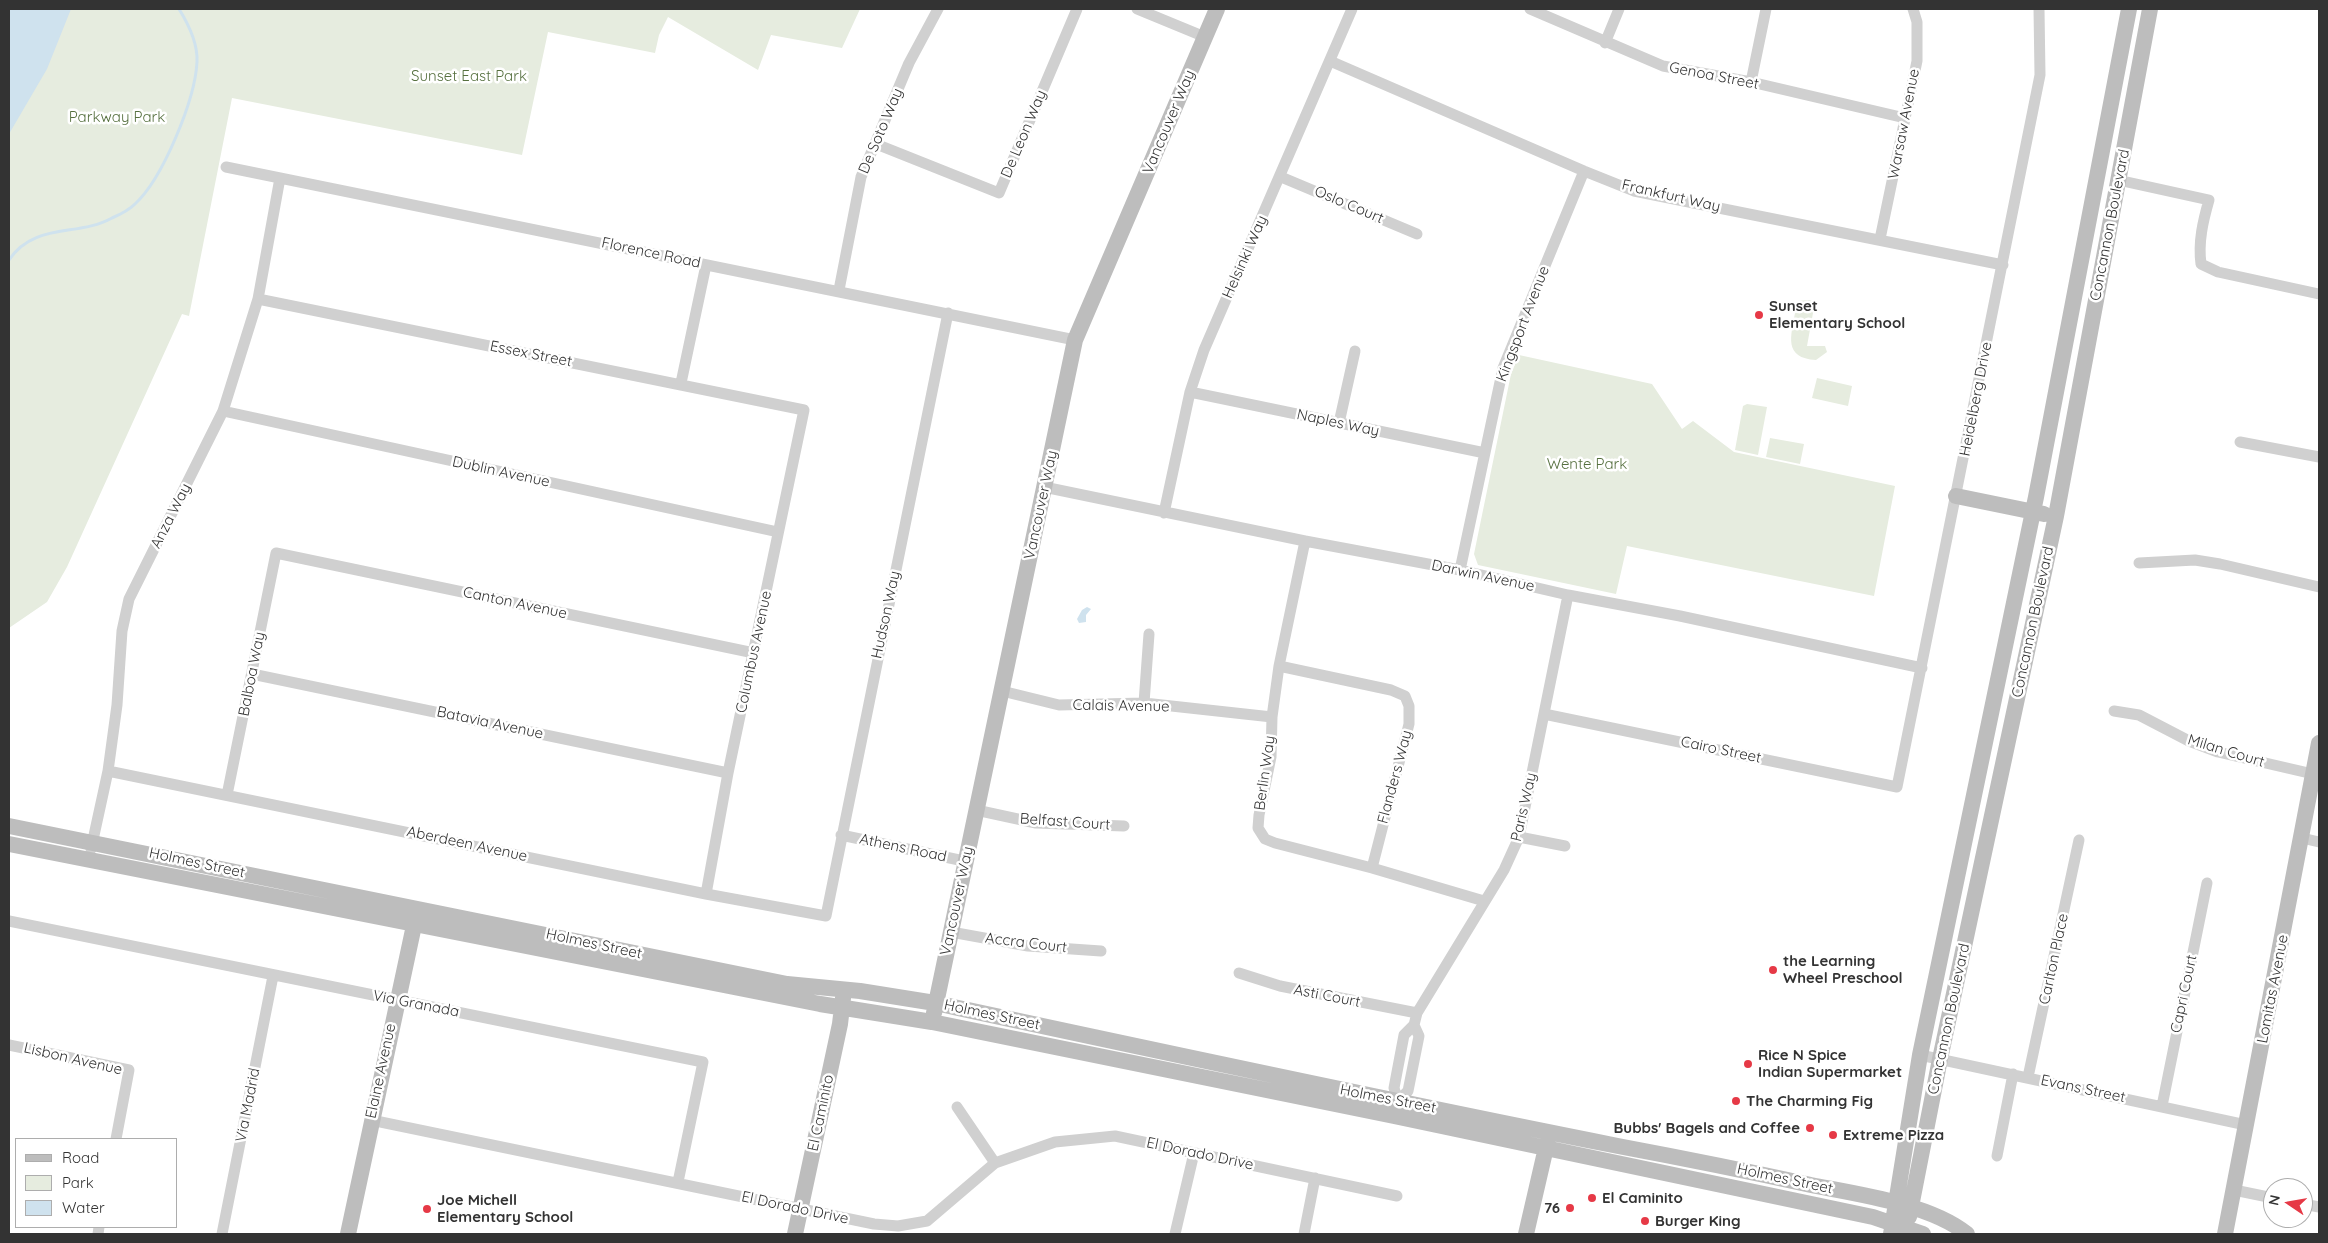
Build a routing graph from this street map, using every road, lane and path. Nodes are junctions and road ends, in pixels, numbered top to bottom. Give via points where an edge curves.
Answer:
1 (938, 9) edge
2 (1077, 9) edge
3 (1137, 9) edge
4 (1217, 9) edge
5 (1352, 9) edge
6 (1530, 9) edge
7 (1619, 9) edge
8 (1766, 9) edge
9 (1913, 9) edge
10 (2039, 9) edge
11 (2129, 9) edge
12 (2150, 9) edge
13 (1206, 37) junction
14 (1606, 43) junction
15 (1330, 61) junction
16 (1751, 82) junction
17 (1906, 118) junction
18 (876, 144) junction
19 (226, 167) dead end
20 (1584, 171) junction
21 (1280, 177) junction
22 (280, 178) junction
23 (2118, 180) junction
24 (1417, 234) dead end
25 (1880, 239) junction
26 (706, 265) junction
27 (2002, 265) junction
28 (839, 290) junction
29 (2319, 294) edge
30 (258, 299) junction
31 (948, 313) junction
32 (1075, 340) junction
33 (1355, 351) dead end
34 (681, 383) junction
35 (1190, 392) junction
36 (804, 410) joint
37 (224, 411) junction
38 (1339, 423) junction
39 (2240, 442) dead end
40 (1485, 453) junction
41 (2319, 457) edge
42 (1044, 487) junction
43 (1956, 496) junction
44 (2033, 512) junction
45 (1164, 513) junction
46 (2056, 516) junction
47 (778, 532) junction
48 (1304, 541) junction
49 (276, 553) joint
50 (2139, 563) dead end
51 (1460, 570) junction
52 (2319, 587) edge
53 (1568, 595) junction
54 (1149, 634) dead end
55 (754, 653) junction
56 (1279, 666) junction
57 (1922, 668) junction
58 (252, 674) junction
59 (1002, 691) junction
60 (1144, 703) junction
61 (2114, 711) dead end
62 (1544, 714) junction
63 (1272, 717) junction
64 (2319, 743) edge
65 (108, 771) junction
66 (728, 773) junction
67 (2313, 774) junction
68 (1897, 787) joint
69 (227, 795) junction
70 (976, 810) junction
71 (9, 826) edge
72 (1124, 826) dead end
73 (841, 835) junction
74 (1519, 838) junction
75 (2302, 838) junction
76 (2079, 840) dead end
77 (93, 842) junction
78 (2319, 842) edge
79 (9, 844) edge
80 (1565, 846) dead end
81 (89, 860) junction
82 (964, 861) junction
83 (1372, 868) junction
84 (2207, 883) dead end
85 (706, 894) junction
86 (1484, 901) junction
87 (418, 908) junction
88 (826, 916) joint
89 (9, 921) edge
90 (414, 926) junction
91 (951, 932) junction
92 (1101, 951) dead end
93 (1239, 973) dead end
94 (273, 976) junction
95 (844, 990) junction
96 (396, 1000) junction
97 (935, 1003) junction
98 (842, 1008) junction
99 (1417, 1013) junction
100 (932, 1022) junction
101 (9, 1045) edge
102 (1920, 1055) junction
103 (1940, 1059) junction
104 (2012, 1074) junction
105 (2028, 1077) junction
106 (2162, 1106) junction
107 (957, 1107) dead end
108 (1396, 1108) junction
109 (371, 1120) junction
110 (2246, 1125) junction
111 (1549, 1131) junction
112 (116, 1138) edge
113 (1546, 1148) junction
114 (1194, 1153) junction
115 (1997, 1156) dead end
116 (995, 1163) junction
117 (1315, 1178) junction
118 (678, 1182) junction
119 (2234, 1190) junction
120 (1397, 1196) dead end
121 (2263, 1196) edge
122 (1903, 1205) junction
123 (800, 1210) junction
124 (927, 1221) junction
125 (1900, 1230) edge
126 (222, 1234) edge
127 (348, 1234) edge
128 (795, 1234) edge
129 (924, 1234) edge
130 (1176, 1234) edge
131 (1304, 1234) edge
132 (1526, 1234) edge
133 (1923, 1234) edge
134 (1967, 1234) edge
135 (2225, 1234) edge

1 - 18 street, De Soto Way via 909,63
2 - 18 street, De Leon Way via 999,193
3 - 13 street
4 - 13 main road, Vancouver Way
5 - 15 street, Helsinki Way
6 - 14 street, Genoa Street
7 - 14 street
8 - 16 street
9 - 17 street, Warsaw Avenue via 1917,60
10 - 27 street, Heidelberg Drive via 2040,75
11 - 44 main road, Concannon Boulevard
12 - 23 main road, Concannon Boulevard
13 - 32 main road, Vancouver Way
14 - 16 street, Genoa Street via 1663,66
15 - 20 street, Frankfurt Way
15 - 21 street, Helsinki Way
16 - 17 street, Genoa Street
17 - 25 street, Warsaw Avenue
18 - 28 street, De Soto Way via 861,176
19 - 22 street, Florence Road
20 - 25 street, Frankfurt Way via 1634,191
20 - 40 street, Kingsport Avenue via 1503,368
21 - 24 street, Oslo Court
21 - 35 street, Helsinki Way via 1204,350
22 - 26 street, Florence Road
22 - 30 street, Anza Way
23 - 29 street via 2209,200 2199,251 2202,264 2218,272
23 - 46 main road, Concannon Boulevard
25 - 27 street, Frankfurt Way
26 - 28 street, Florence Road
26 - 34 street
27 - 43 street, Heidelberg Drive
28 - 31 street, Florence Road
30 - 34 street, Essex Street
30 - 37 street, Anza Way
31 - 32 street, Florence Road
31 - 73 street, Hudson Way
32 - 42 main road, Vancouver Way
33 - 38 street
34 - 36 street, Essex Street
35 - 38 street, Naples Way
35 - 45 street, Helsinki Way
36 - 47 street, Columbus Avenue
37 - 47 street, Dublin Avenue
37 - 65 street, Anza Way via 129,599 122,631
38 - 40 street, Naples Way
39 - 41 street
40 - 51 street, Kingsport Avenue
42 - 45 street, Darwin Avenue
42 - 59 main road, Vancouver Way
43 - 44 main road
43 - 57 street, Heidelberg Drive
44 - 46 main road
44 - 102 main road, Concannon Boulevard
45 - 48 street, Darwin Avenue
46 - 103 main road, Concannon Boulevard
47 - 55 street, Columbus Avenue
48 - 51 street, Darwin Avenue
48 - 56 street, Berlin Way
49 - 55 street, Canton Avenue
49 - 58 street, Balboa Way
50 - 52 street via 2194,560
51 - 53 street, Darwin Avenue
53 - 57 street, Darwin Avenue
53 - 62 street, Paris Way
54 - 60 street
55 - 66 street, Columbus Avenue
56 - 63 street, Berlin Way
56 - 83 street, Flanders Way via 1392,690 1405,696 1409,706 1409,724
57 - 68 street, Heidelberg Drive
58 - 66 street, Batavia Avenue
58 - 69 street, Balboa Way
59 - 60 street, Calais Avenue via 1059,705
59 - 70 main road, Vancouver Way
60 - 63 street, Calais Avenue
61 - 67 street, Milan Court via 2139,715 2218,752
62 - 68 street, Cairo Street
62 - 74 street, Paris Way
63 - 83 street, Berlin Way via 1271,757 1258,828 1265,839
64 - 67 main road, Lomitas Avenue
65 - 69 street, Aberdeen Avenue
65 - 77 street, Anza Way
66 - 85 street, Columbus Avenue
67 - 75 main road, Lomitas Avenue
69 - 85 street, Aberdeen Avenue
70 - 72 street, Belfast Court via 1036,823
70 - 82 main road, Vancouver Way
71 - 77 main road, Holmes Street
73 - 82 street, Athens Road
73 - 88 street, Hudson Way
74 - 80 street
74 - 86 street, Paris Way
75 - 78 street
75 - 110 main road, Lomitas Avenue
76 - 105 street, Carlton Place
77 - 81 street, Anza Way
77 - 87 main road, Holmes Street
79 - 81 main road, Holmes Street
81 - 90 main road, Holmes Street
82 - 91 main road, Vancouver Way
83 - 86 street, Berlin Way
84 - 106 street, Capri Court
85 - 88 street, Aberdeen Avenue
86 - 99 street, Paris Way
87 - 90 main road, Elaine Avenue
87 - 95 main road, Holmes Street via 787,984
89 - 94 street, Via Granada
90 - 96 main road, Elaine Avenue
90 - 98 main road, Holmes Street
91 - 92 street, Accra Court via 1028,946
91 - 97 main road, Vancouver Way
93 - 99 street, Asti Court via 1280,986
94 - 96 street, Via Granada
94 - 126 street, Via Madrid
95 - 97 main road, Holmes Street
95 - 98 main road, El Caminito
96 - 109 main road, Elaine Avenue
96 - 118 street, Via Granada via 704,1062
97 - 100 main road, Vancouver Way
97 - 108 main road, Holmes Street
98 - 100 main road, Holmes Street
98 - 123 main road, El Caminito
99 - 108 street, Paris Way via 1414,1025 1404,1036 1394,1088
100 - 108 main road, Holmes Street
101 - 112 street, Lisbon Avenue via 129,1070
102 - 103 street, Evans Street
102 - 122 main road, Concannon Boulevard
103 - 104 street, Evans Street
103 - 122 main road, Concannon Boulevard
104 - 105 street, Evans Street
104 - 115 street
105 - 106 street, Evans Street
106 - 110 street, Evans Street
107 - 116 street
108 - 111 main road, Holmes Street
108 - 113 main road, Holmes Street
109 - 118 street, El Dorado Drive
109 - 127 main road, Elaine Avenue
110 - 119 main road, Lomitas Avenue
111 - 113 main road
111 - 122 main road, Holmes Street
113 - 125 main road, Holmes Street via 1709,1181
113 - 132 main road
114 - 116 street, El Dorado Drive via 1115,1136 1055,1142
114 - 117 street, El Dorado Drive
114 - 130 street
116 - 124 street, El Dorado Drive
117 - 120 street, El Dorado Drive
117 - 131 street
118 - 123 street, El Dorado Drive
119 - 121 street
119 - 135 main road, Lomitas Avenue
122 - 125 main road, Concannon Boulevard
122 - 134 main road, Holmes Street
123 - 124 street, El Dorado Drive via 874,1224 898,1226
123 - 128 main road, El Caminito
124 - 129 street
125 - 133 main road, Holmes Street

